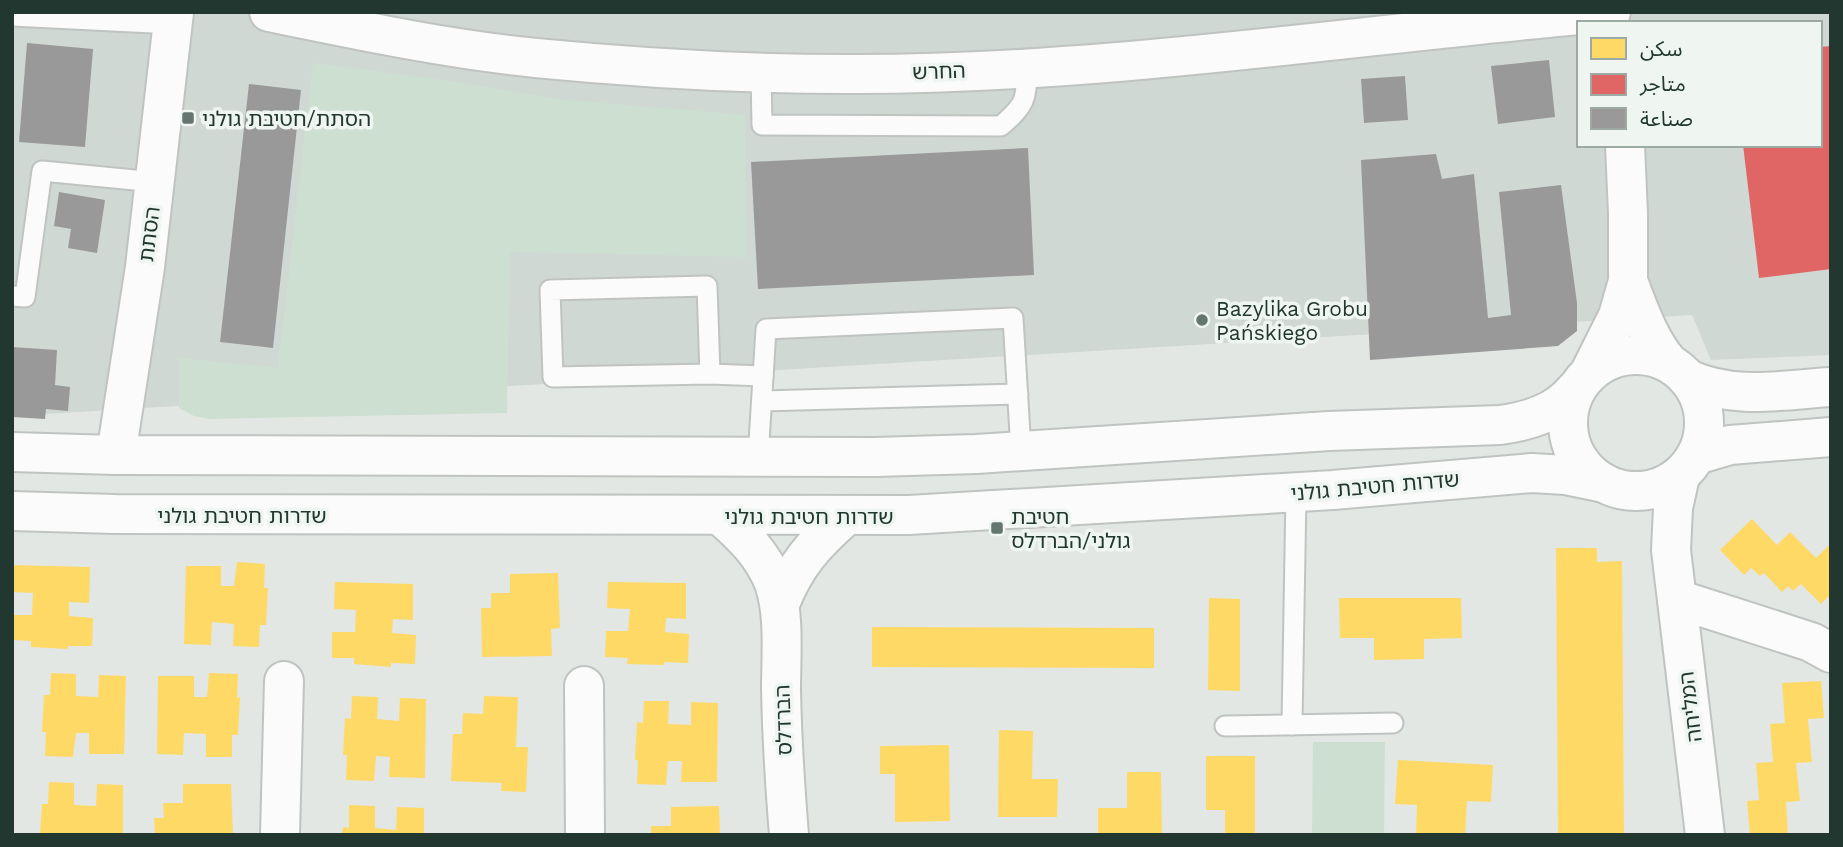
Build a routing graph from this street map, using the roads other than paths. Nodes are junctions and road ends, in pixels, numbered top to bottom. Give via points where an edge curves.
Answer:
1 (269, 12) edge
2 (1612, 12) edge
3 (12, 16) edge
4 (173, 18) edge
5 (1027, 67) junction
6 (761, 72) junction
7 (1625, 147) edge
8 (155, 182) junction
9 (1628, 281) junction
10 (12, 296) edge
11 (1678, 370) junction
12 (710, 373) junction
13 (763, 376) junction
14 (1583, 380) junction
15 (1831, 387) edge
16 (1018, 394) junction
17 (762, 401) junction
18 (1831, 437) edge
19 (1021, 451) junction
20 (12, 452) edge
21 (116, 455) junction
22 (758, 458) junction
23 (1688, 465) junction
24 (1610, 486) junction
25 (1296, 492) junction
26 (12, 511) edge
27 (721, 516) junction
28 (846, 516) junction
29 (1676, 589) junction
30 (780, 604) junction
31 (1831, 653) edge
32 (284, 681) dead end
33 (584, 686) dead end
34 (1393, 723) dead end
35 (1292, 725) junction
36 (1225, 726) dead end
37 (280, 835) edge
38 (585, 835) edge
39 (789, 835) edge
40 (1705, 835) edge

1 - 6 street, החרש via 363,32 533,57
2 - 5 street, החרש
3 - 4 lane
4 - 8 street, הסתת
5 - 6 street, החרש via 849,74
5 - 6 lane via 1026,97 1001,126 762,125
7 - 9 street
8 - 10 lane via 42,171 25,297
8 - 21 street, הסתת
9 - 11 street via 1656,348
9 - 14 street via 1618,316
11 - 14 street via 1643,354 1629,354 1609,360
11 - 15 street via 1709,388 1727,391
11 - 23 street via 1696,390 1704,416 1701,443
12 - 12 lane via 707,286 551,290 553,377
12 - 13 lane
13 - 16 lane via 765,329 1013,318
13 - 17 lane
14 - 19 street via 1566,401 1548,412 1500,425
14 - 24 street via 1567,415 1570,443 1583,467
16 - 17 lane
16 - 19 lane
17 - 22 lane
18 - 23 street via 1730,445
19 - 22 street
20 - 21 street
21 - 22 street
23 - 24 street via 1669,483 1649,490
23 - 29 street, המליחה via 1676,487 1673,518
24 - 25 street, שדרות חטיבת גולני via 1532,473
24 - 29 street, המליחה via 1643,514 1656,534 1667,553
25 - 28 street, שדרות חטיבת גולני via 979,513
25 - 35 lane
26 - 27 street, שדרות חטיבת גולני
27 - 28 street, שדרות חטיבת גולני
27 - 30 street, הברדלס via 757,551
28 - 30 street, הברדלס via 799,564
29 - 31 street
29 - 40 street, המליחה
30 - 39 street, הברדלס
32 - 37 street
33 - 38 street
34 - 35 lane
35 - 36 lane

